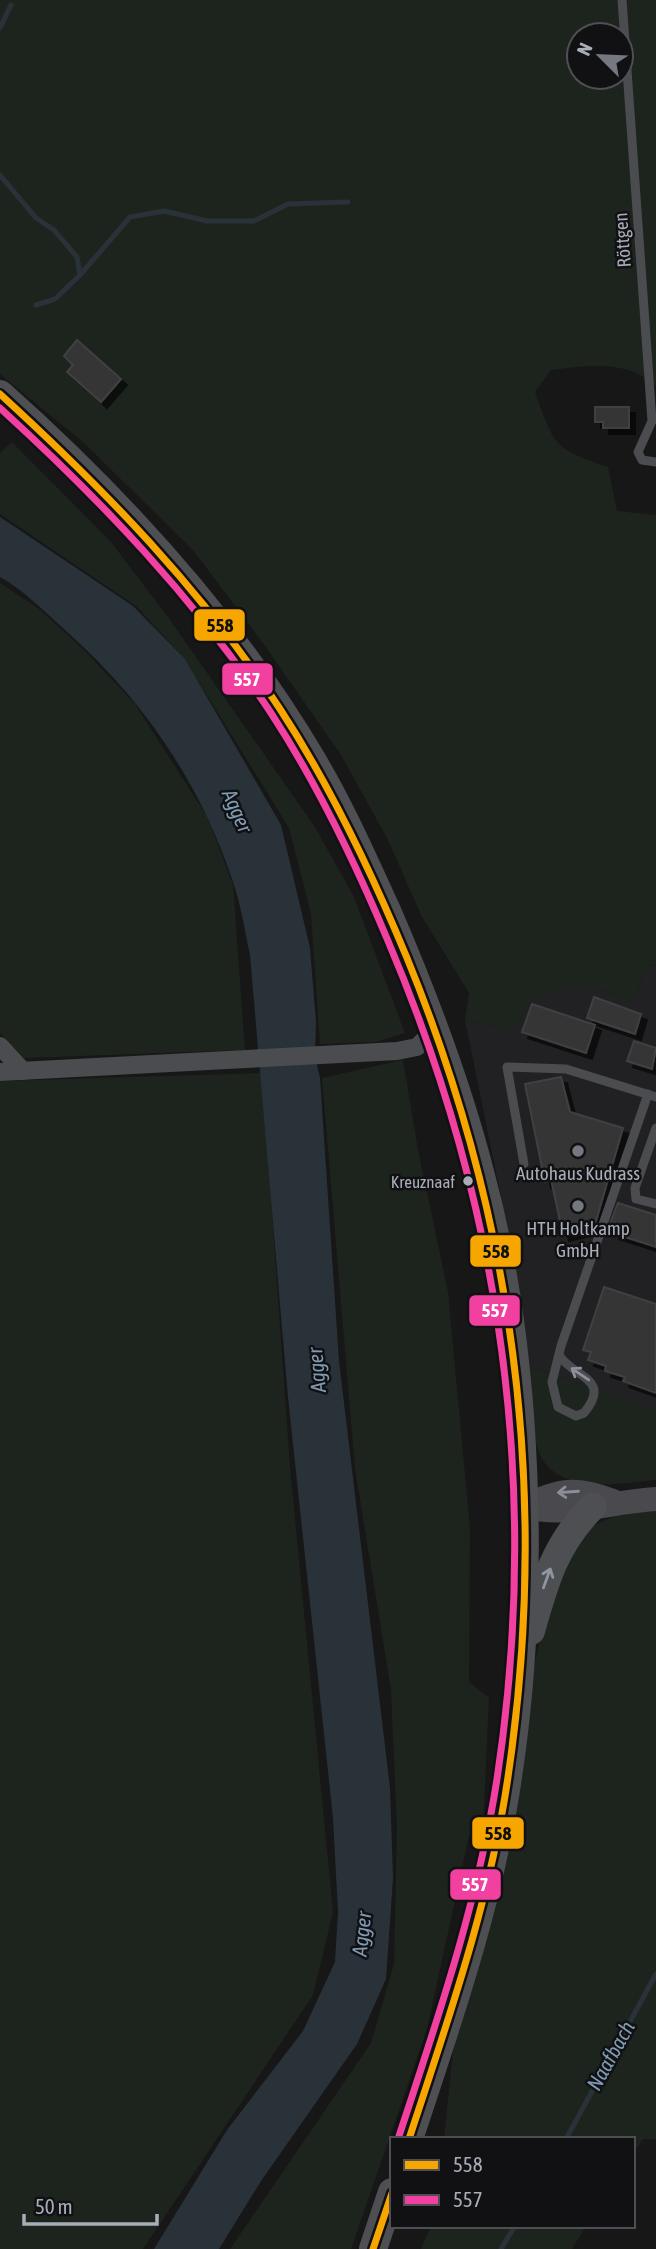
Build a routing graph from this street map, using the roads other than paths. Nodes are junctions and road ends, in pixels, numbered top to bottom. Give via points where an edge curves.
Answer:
1 (622, 0) edge
2 (0, 394) edge
3 (656, 462) edge
4 (436, 1028) junction
5 (0, 1046) edge
6 (23, 1071) junction
7 (0, 1072) edge
8 (652, 1096) edge
9 (656, 1128) edge
10 (524, 1164) dead end
11 (656, 1204) edge
12 (560, 1350) junction
13 (656, 1499) edge
14 (604, 1504) junction
15 (524, 1507) junction
16 (520, 1667) junction
17 (410, 2137) edge
18 (390, 2198) edge
19 (373, 2249) edge

1 - 3 lane, Röttgen via 652,421 638,452 642,460
2 - 4 main road via 136,525 254,672 311,757 358,845
4 - 6 street via 417,1047 378,1052
4 - 15 main road via 483,1180 508,1310
5 - 6 street
6 - 7 street
8 - 10 lane via 566,1069 507,1067
8 - 12 lane
9 - 11 lane via 635,1188 636,1199
12 -> 12 lane via 552,1382 558,1407 576,1416 584,1413 594,1394 592,1384 587,1375 572,1369
13 - 14 street
14 - 15 street via 569,1512
16 -> 14 main road via 565,1537
15 - 16 main road
16 - 17 main road via 508,1780 479,1914
18 - 19 main road

